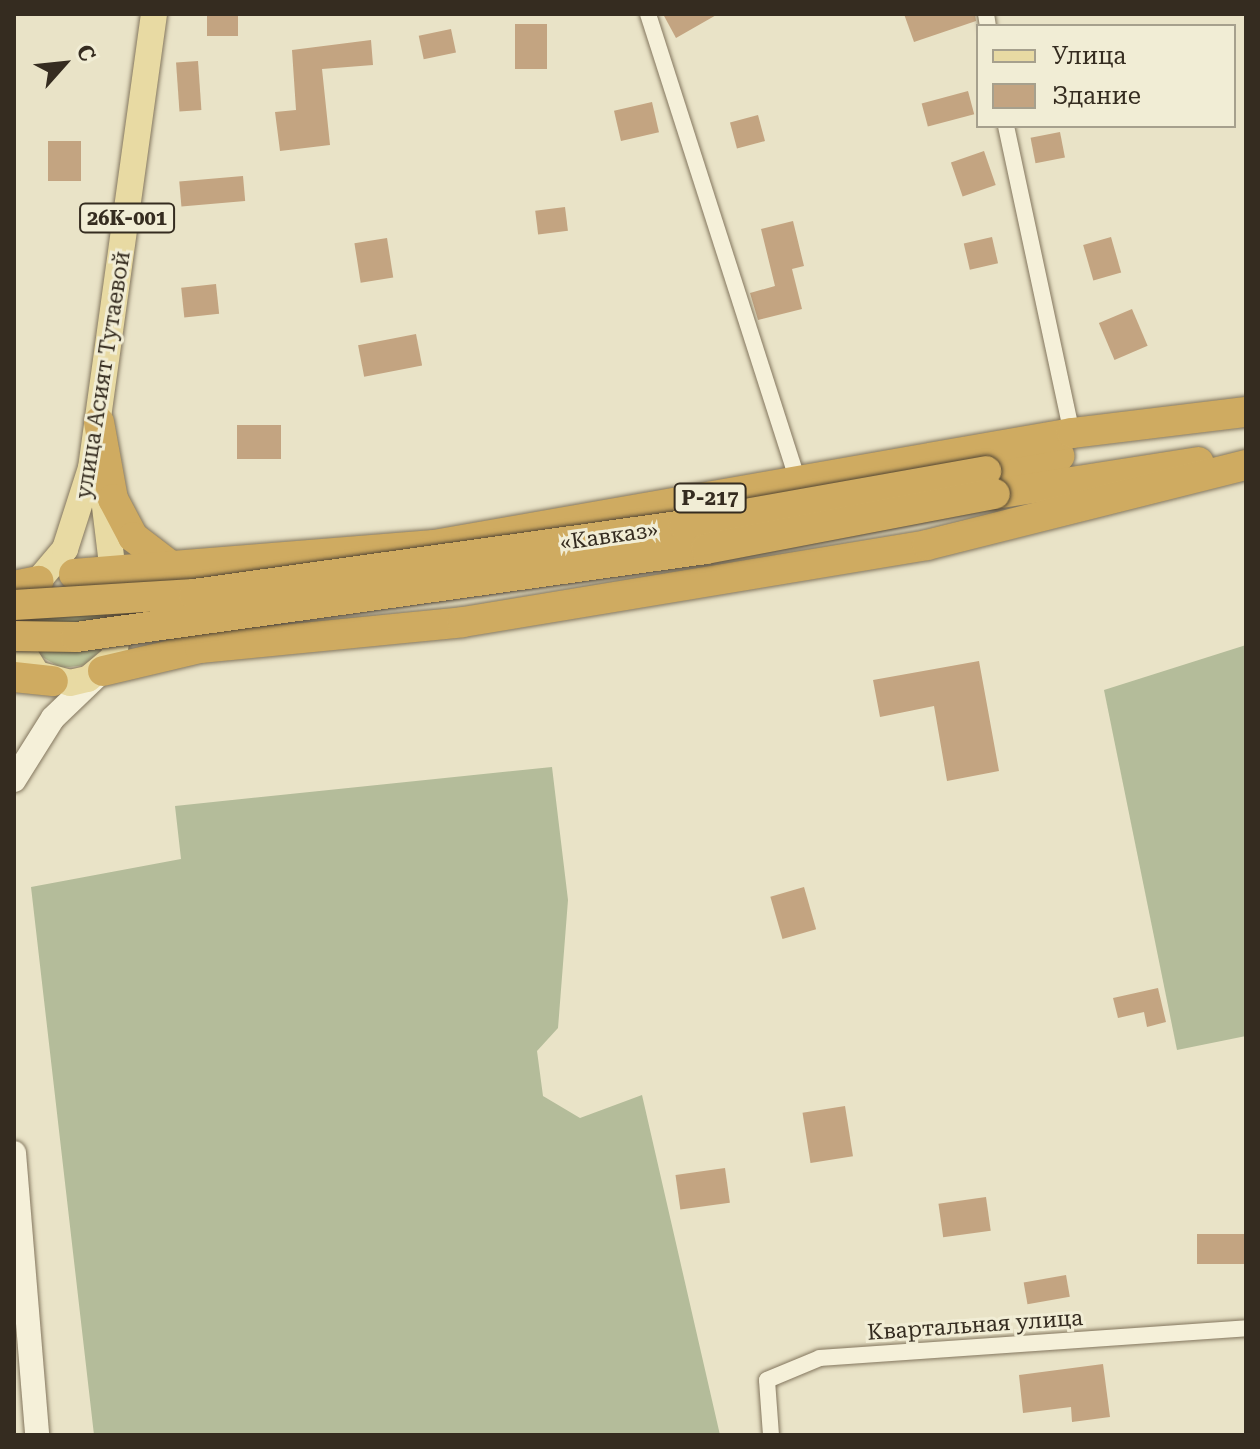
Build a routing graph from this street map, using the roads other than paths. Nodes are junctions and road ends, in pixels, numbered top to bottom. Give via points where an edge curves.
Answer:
1 (154, 14) edge
2 (648, 14) edge
3 (1006, 128) edge
4 (1246, 412) edge
5 (1246, 420) edge
6 (99, 422) junction
7 (1072, 433) junction
8 (1246, 455) edge
9 (1246, 465) edge
10 (991, 482) junction
11 (799, 483) junction
12 (171, 566) junction
13 (112, 570) junction
14 (74, 574) junction
15 (25, 590) edge
16 (118, 606) junction
17 (14, 618) edge
18 (14, 636) edge
19 (103, 671) junction
20 (14, 677) edge
21 (53, 681) junction
22 (14, 780) edge
23 (14, 1153) edge
24 (1246, 1328) edge
25 (37, 1435) edge
26 (771, 1435) edge

1 - 6 main road, улица Асият Тутаевой / 26К-001
2 - 11 street
3 - 7 street
4 - 7 highway, Р-217
5 - 10 highway, «Кавказ» / Р-217
6 - 12 highway via 113,499 133,537
6 - 13 main road
6 - 15 main road, улица Асият Тутаевой via 83,508
7 - 11 highway, Р-217
8 - 10 highway, «Кавказ» / Р-217
9 - 19 highway via 927,545 463,622 200,648
10 - 15 highway, «Кавказ» / Р-217, bridge via 194,594
10 - 18 highway, «Кавказ» / Р-217, bridge via 706,549 76,637
11 - 12 highway, Р-217 via 434,545
12 - 13 highway
13 - 14 highway
13 - 16 main road
14 - 15 main road
14 - 16 main road via 107,590
15 - 17 main road, улица Асият Тутаевой
16 - 19 main road via 121,641
18 - 21 main road via 24,662
19 - 21 main road
19 - 22 main road via 53,718
20 - 21 highway
23 - 25 main road
24 - 26 street, Квартальная улица via 820,1358 767,1380

